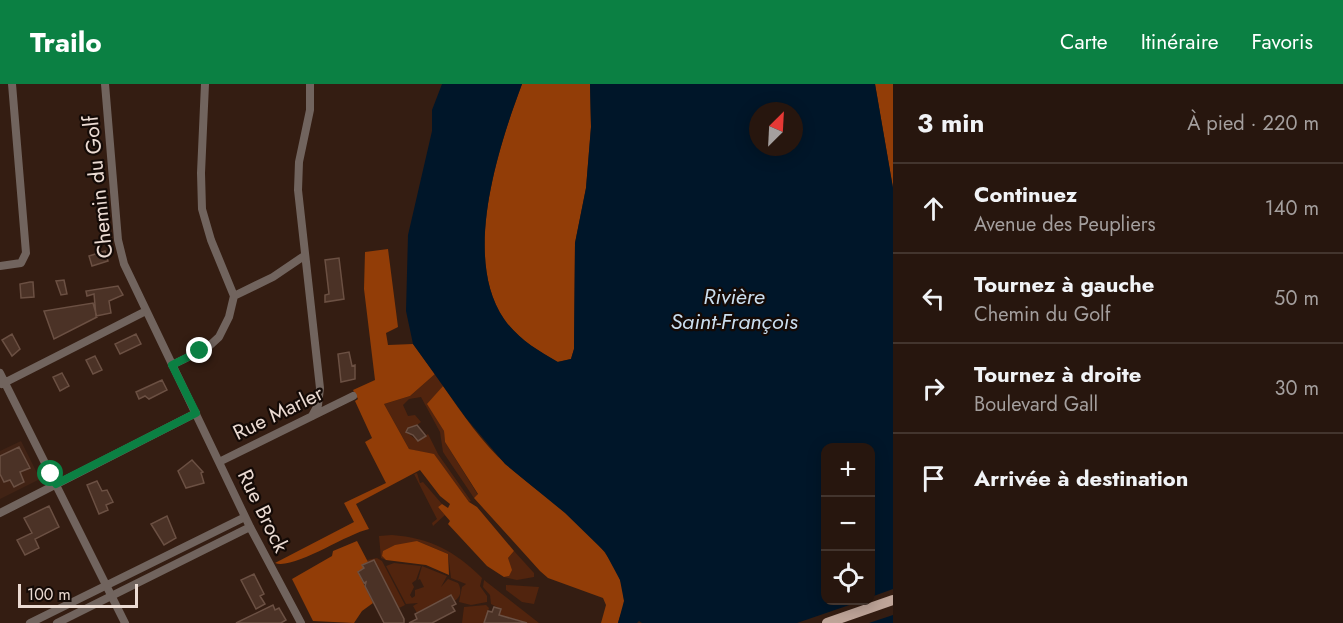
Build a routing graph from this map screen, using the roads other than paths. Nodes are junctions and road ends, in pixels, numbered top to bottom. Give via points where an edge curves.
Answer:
1 (12, 84) edge
2 (105, 84) edge
3 (205, 84) edge
4 (310, 84) edge
5 (304, 256) junction
6 (0, 266) edge
7 (234, 296) junction
8 (146, 311) junction
9 (172, 365) junction
10 (0, 373) edge
11 (2, 384) edge
12 (353, 396) dead end
13 (196, 413) junction
14 (312, 416) junction
15 (219, 462) junction
16 (56, 484) junction
17 (0, 513) edge
18 (245, 517) junction
19 (250, 527) junction
20 (106, 585) junction
21 (111, 596) junction
22 (893, 600) edge
23 (30, 623) edge
24 (57, 623) edge
25 (124, 623) edge
26 (301, 623) edge
27 (827, 623) edge

1 - 6 street via 26,253 23,262
2 - 8 street, Chemin du Golf via 119,246
3 - 7 street via 202,209
4 - 5 street via 310,110 298,182
5 - 7 street
5 - 14 street via 320,388
7 - 9 street via 219,337 207,348
8 - 9 street, Chemin du Golf
8 - 11 street
9 - 13 street, Chemin du Golf
10 - 11 street
11 - 16 street
12 - 14 street, Rue Marler
13 - 15 street, Rue Brock
13 - 16 street
14 - 15 street, Rue Marler
15 - 18 street, Rue Brock
16 - 17 street
16 - 20 street
18 - 19 street, Rue Brock
18 - 20 street
19 - 21 street
19 - 26 street, Rue Brock
20 - 21 street
20 - 23 street
21 - 24 street
21 - 25 street
22 - 27 main road

